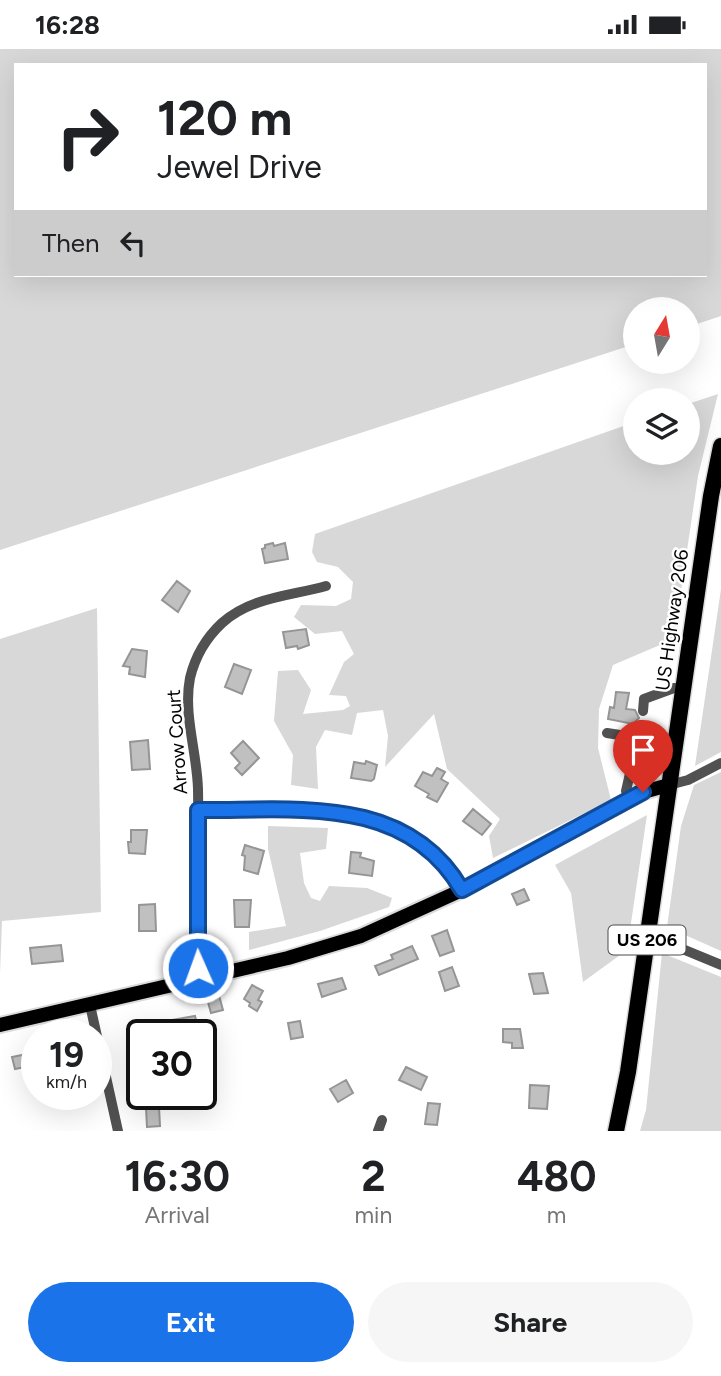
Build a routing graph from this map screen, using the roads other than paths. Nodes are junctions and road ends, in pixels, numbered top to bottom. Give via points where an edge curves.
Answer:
1 (721, 446) edge
2 (326, 586) dead end
3 (683, 689) junction
4 (643, 711) dead end
5 (641, 725) dead end
6 (607, 733) dead end
7 (639, 738) junction
8 (675, 748) junction
9 (721, 763) edge
10 (669, 785) junction
11 (630, 799) junction
12 (198, 810) junction
13 (462, 890) junction
14 (648, 939) junction
15 (721, 965) edge
16 (201, 979) junction
17 (90, 1005) junction
18 (0, 1025) edge
19 (118, 1131) edge
20 (616, 1131) edge

1 - 3 highway, US Highway 206 / US 206
2 - 12 street, Arrow Court via 246,607 220,625 204,645 192,671 188,701
3 - 4 street via 644,699
3 - 8 highway, US Highway 206 / US 206
5 - 7 street
6 - 7 street
7 - 8 street
7 - 11 street via 626,791
8 - 10 highway, US Highway 206 / US 206
9 - 10 street
10 - 11 main road
10 - 14 highway, US Highway 206 / US 206
11 - 13 main road
12 - 13 street via 316,810 363,817 423,845 448,867
12 - 16 street, Arrow Court via 197,959
13 - 16 main road via 344,942
14 - 15 street
14 - 20 highway, US Highway 206 / US 206
16 - 17 main road
17 - 18 main road
17 - 19 street

